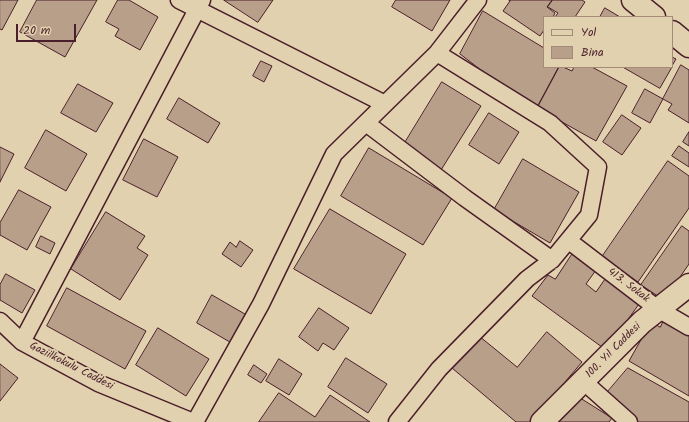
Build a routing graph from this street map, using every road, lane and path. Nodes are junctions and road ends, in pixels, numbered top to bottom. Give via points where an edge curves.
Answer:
1 (179, 0) edge
2 (478, 0) edge
3 (633, 0) edge
4 (200, 5) edge
5 (653, 16) edge
6 (673, 33) edge
7 (689, 46) edge
8 (437, 53) junction
9 (385, 104) junction
10 (366, 123) junction
11 (569, 241) junction
12 (552, 260) junction
13 (689, 285) edge
14 (658, 309) junction
15 (0, 321) edge
16 (689, 327) edge
17 (22, 342) junction
18 (583, 381) junction
19 (194, 422) edge
20 (397, 422) edge
21 (542, 422) edge
22 (629, 422) edge

1 - 4 street
2 - 8 street
3 - 5 street
4 - 9 street
4 - 17 street
6 - 7 street
8 - 9 street
8 - 11 street via 550,123 598,167 589,215
9 - 10 street
10 - 12 street
10 - 19 street via 334,154 261,304
11 - 12 street
11 - 14 street, 413. Sokak
12 - 20 street via 527,279 439,369
13 - 14 street, 100. Yıl Caddesi
14 - 16 street, 413. Sokak
14 - 18 street, 100. Yıl Caddesi
15 - 17 street, Gaziilkokulu Caddesi
17 - 19 street, Gaziilkokulu Caddesi via 98,383
18 - 21 street, 100. Yıl Caddesi
18 - 22 street

